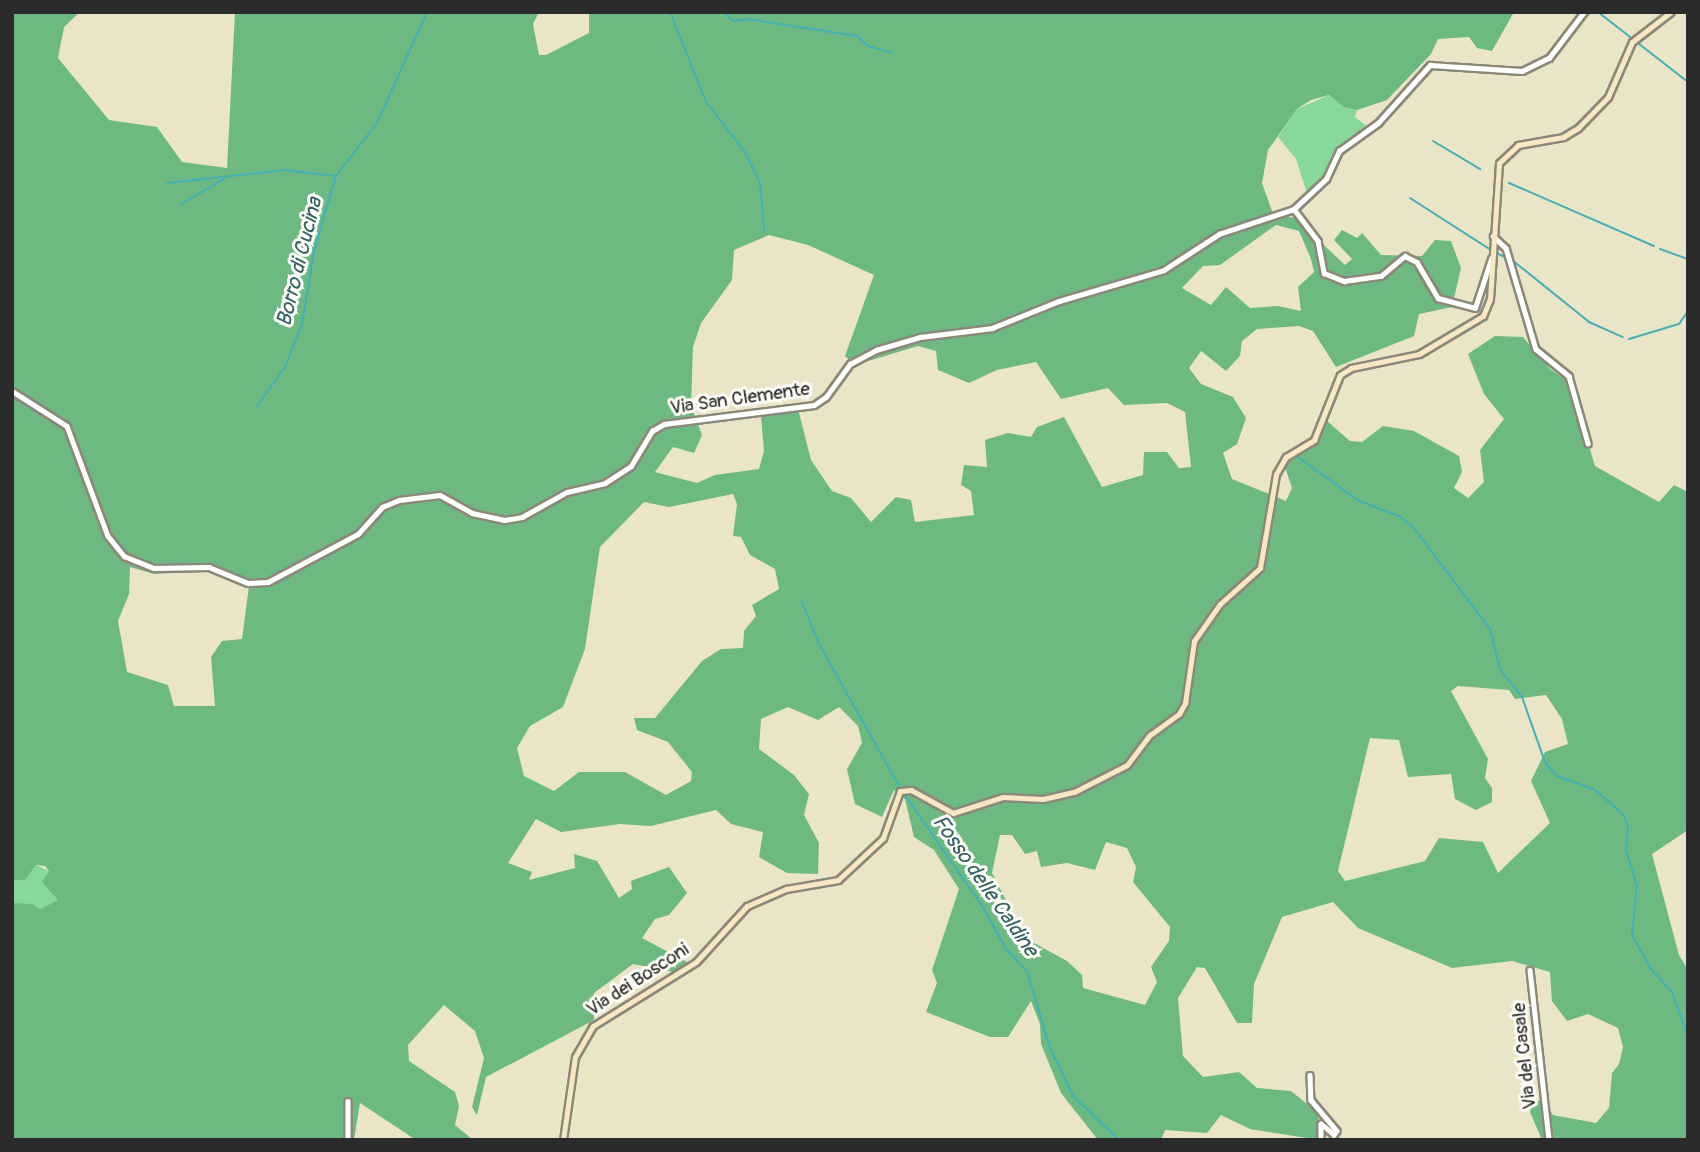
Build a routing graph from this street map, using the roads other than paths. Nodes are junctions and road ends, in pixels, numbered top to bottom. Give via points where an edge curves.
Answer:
1 (1584, 12) edge
2 (1671, 12) edge
3 (1294, 209) junction
4 (1492, 235) junction
5 (1492, 253) junction
6 (12, 391) edge
7 (1588, 443) dead end
8 (1530, 970) dead end
9 (1310, 1075) dead end
10 (348, 1101) dead end
11 (348, 1140) edge
12 (563, 1140) edge
13 (1321, 1140) edge
14 (1549, 1140) edge

1 - 3 street, Via San Clemente via 1556,51 1536,66 1512,72 1436,63 1423,69 1378,123 1339,151 1326,179
2 - 4 main road, Via dei Bosconi via 1633,41 1608,97 1578,128 1563,137 1518,145 1504,156 1495,173
3 - 5 street via 1318,241 1324,273 1344,281 1381,275 1405,256 1417,262 1438,298 1475,308
3 - 6 street, Via San Clemente via 1219,234 1164,270 1059,301 992,328 920,337 867,353 850,364 830,393 814,405 664,424 652,431 631,466 605,483 567,492 522,517 503,520 472,513 440,495 399,499 382,507 358,534 258,584 209,567 154,568 124,556 108,536 71,432 57,418
4 - 5 main road, Via dei Bosconi
4 - 7 street via 1502,241 1509,259 1531,341 1544,359 1568,373
5 - 12 main road, Via dei Bosconi via 1489,303 1480,319 1419,354 1351,368 1340,375 1314,440 1286,457 1276,474 1257,572 1220,604 1194,641 1182,710 1150,735 1127,765 1074,792 1043,799 996,798 961,813 942,809 911,790 900,790 883,838 838,880 786,889 747,906 696,962 593,1026 575,1056
8 - 14 street, Via del Casale
9 - 13 street via 1313,1104 1336,1131 1334,1135 1321,1124
10 - 11 street

